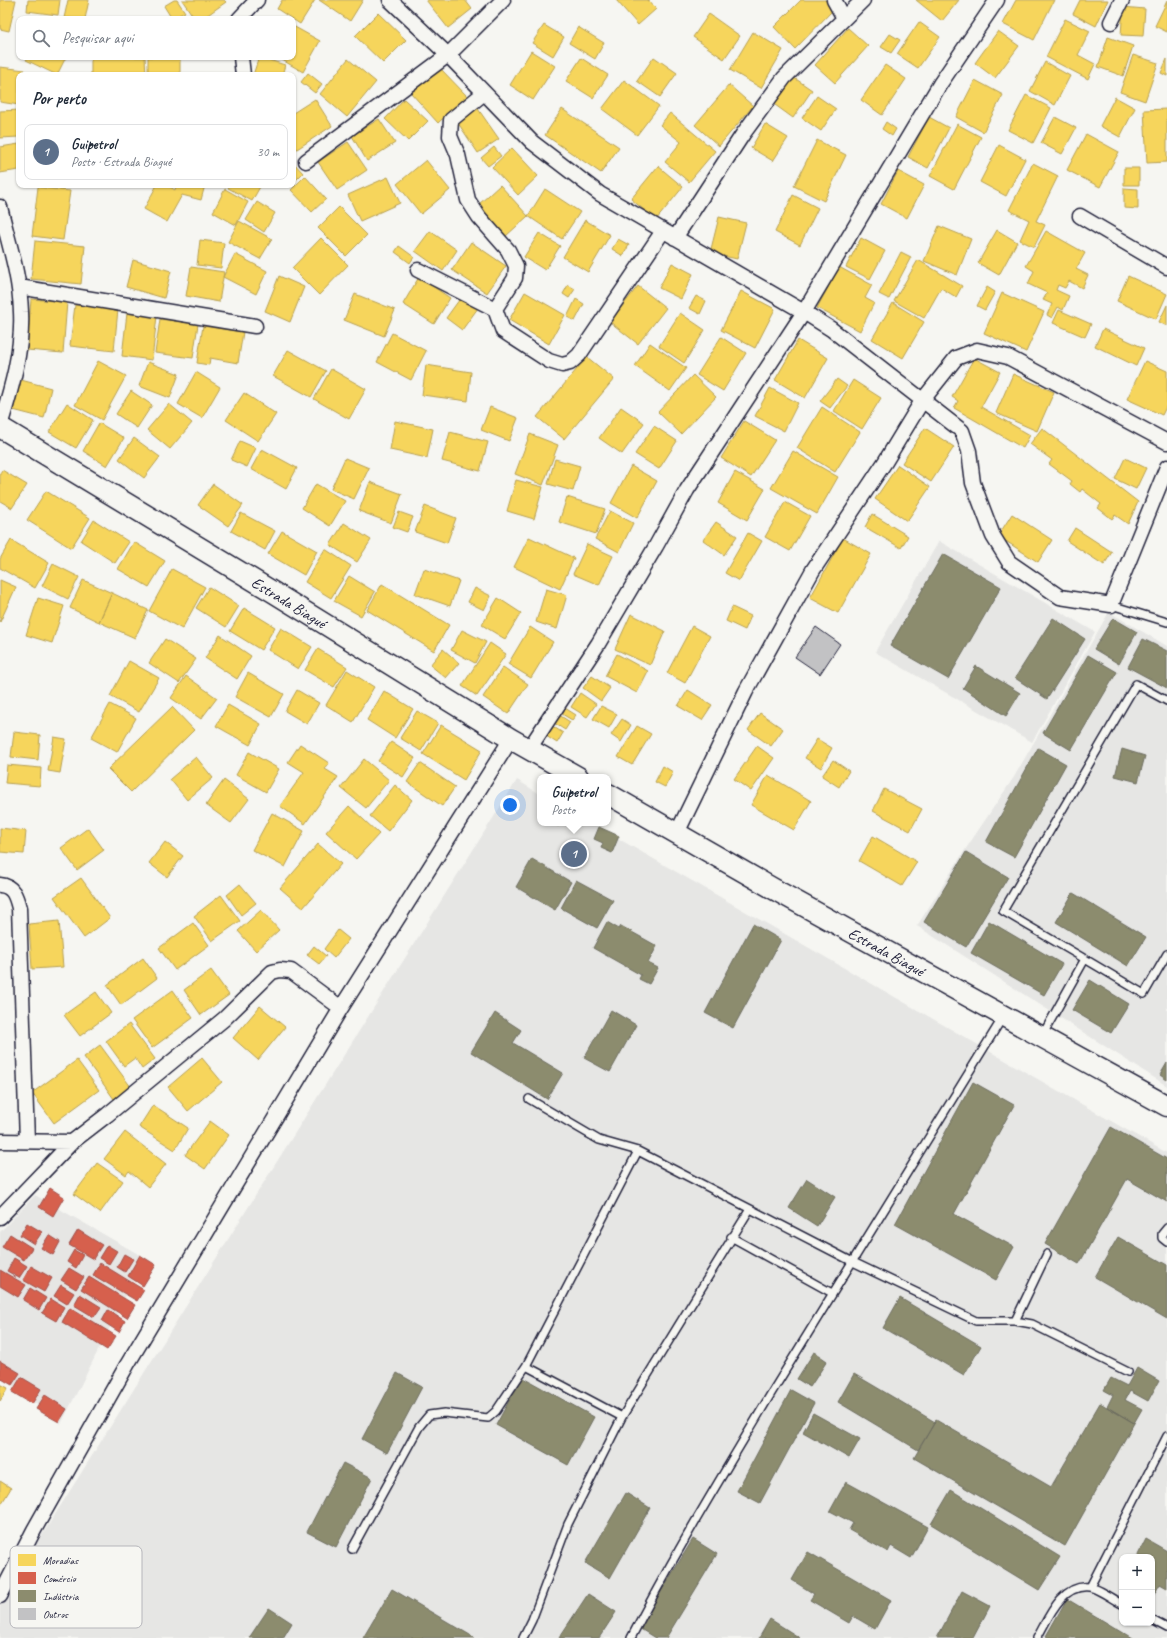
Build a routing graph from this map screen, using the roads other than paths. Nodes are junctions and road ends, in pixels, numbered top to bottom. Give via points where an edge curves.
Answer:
1 (257, 0) edge
2 (390, 0) edge
3 (503, 0) edge
4 (834, 0) edge
5 (863, 0) edge
6 (997, 0) edge
7 (1122, 0) edge
8 (242, 16) edge
9 (844, 18) junction
10 (1111, 22) dead end
11 (448, 55) junction
12 (241, 60) edge
13 (243, 72) edge
14 (484, 93) junction
15 (306, 161) dead end
16 (0, 207) edge
17 (1080, 216) dead end
18 (669, 234) junction
19 (1167, 267) edge
20 (418, 270) dead end
21 (19, 287) junction
22 (495, 309) junction
23 (804, 312) junction
24 (255, 326) dead end
25 (922, 401) junction
26 (0, 427) edge
27 (1167, 442) edge
28 (1167, 467) edge
29 (1111, 605) junction
30 (1167, 622) edge
31 (1167, 702) edge
32 (511, 739) junction
33 (529, 750) junction
34 (573, 774) edge
35 (611, 796) edge
36 (677, 833) junction
37 (0, 885) edge
38 (1167, 954) edge
39 (1086, 959) junction
40 (341, 1008) junction
41 (1003, 1016) junction
42 (1042, 1038) junction
43 (529, 1099) dead end
44 (1167, 1106) edge
45 (0, 1141) edge
46 (27, 1141) junction
47 (72, 1142) junction
48 (638, 1151) junction
49 (750, 1209) junction
50 (0, 1216) edge
51 (1167, 1228) edge
52 (731, 1237) junction
53 (1167, 1242) edge
54 (1047, 1254) dead end
55 (851, 1261) junction
56 (832, 1294) junction
57 (1015, 1321) junction
58 (526, 1366) junction
59 (1128, 1372) dead end
60 (622, 1417) junction
61 (1167, 1436) edge
62 (26, 1546) edge
63 (352, 1549) dead end
64 (10, 1577) edge
65 (1090, 1587) junction
66 (0, 1596) edge
67 (1119, 1602) edge
68 (1155, 1622) edge
69 (1167, 1628) edge
70 (524, 1638) edge
71 (631, 1638) edge
72 (1037, 1638) edge

1 - 8 street
2 - 11 street
3 - 11 street
4 - 9 street
5 - 9 street
6 - 23 street via 940,84
7 - 10 street
9 - 18 street via 784,78
11 - 14 street
11 - 15 street
12 - 13 street
14 - 18 street via 532,142 600,194
14 - 22 street via 451,120 450,136 458,156 468,200 479,217 508,250 516,266 515,278
16 - 21 street
17 - 19 street
18 - 22 street via 579,355 570,363 562,365 549,361 503,331
18 - 23 street
20 - 22 street
21 - 24 street
21 - 26 street via 21,332 11,392
23 - 25 street via 831,329
23 - 33 street via 687,490 598,644
25 - 27 street via 956,358 977,350 1008,356
25 - 29 street via 962,431 969,451 973,482 992,536 1009,562 1060,597
25 - 36 street via 813,570 746,691
26 - 32 main road, Estrada Biagué
28 - 29 street
29 - 30 lane
31 - 39 lane via 1136,684 1003,911
32 - 33 main road, Estrada Biagué
32 - 40 street
33 - 34 main road, Estrada Biagué
35 - 36 main road, Estrada Biagué
36 - 41 main road, Estrada Biagué
37 - 46 street via 10,888 16,894 19,908
38 - 39 lane via 1144,994
39 - 42 lane
40 - 47 street via 291,971 272,972 224,1019
40 - 62 street via 128,1365
41 - 42 main road, Estrada Biagué
41 - 55 lane
42 - 44 main road, Estrada Biagué
43 - 48 lane via 599,1140
45 - 46 street
46 - 47 street
47 - 50 street
48 - 49 lane
48 - 58 lane
49 - 52 lane
49 - 55 lane
51 - 53 lane via 1162,1234 1162,1238
52 - 56 lane
52 - 60 lane
54 - 57 lane
55 - 56 lane
55 - 57 lane via 976,1321
56 - 71 lane via 694,1522
57 - 59 lane via 1032,1324
58 - 60 lane
58 - 63 lane via 496,1411 488,1418 444,1413 429,1415 419,1427
60 - 70 lane via 568,1524
61 - 65 lane
64 - 66 street
65 - 67 lane
65 - 72 lane via 1078,1588 1063,1596
68 - 69 lane

